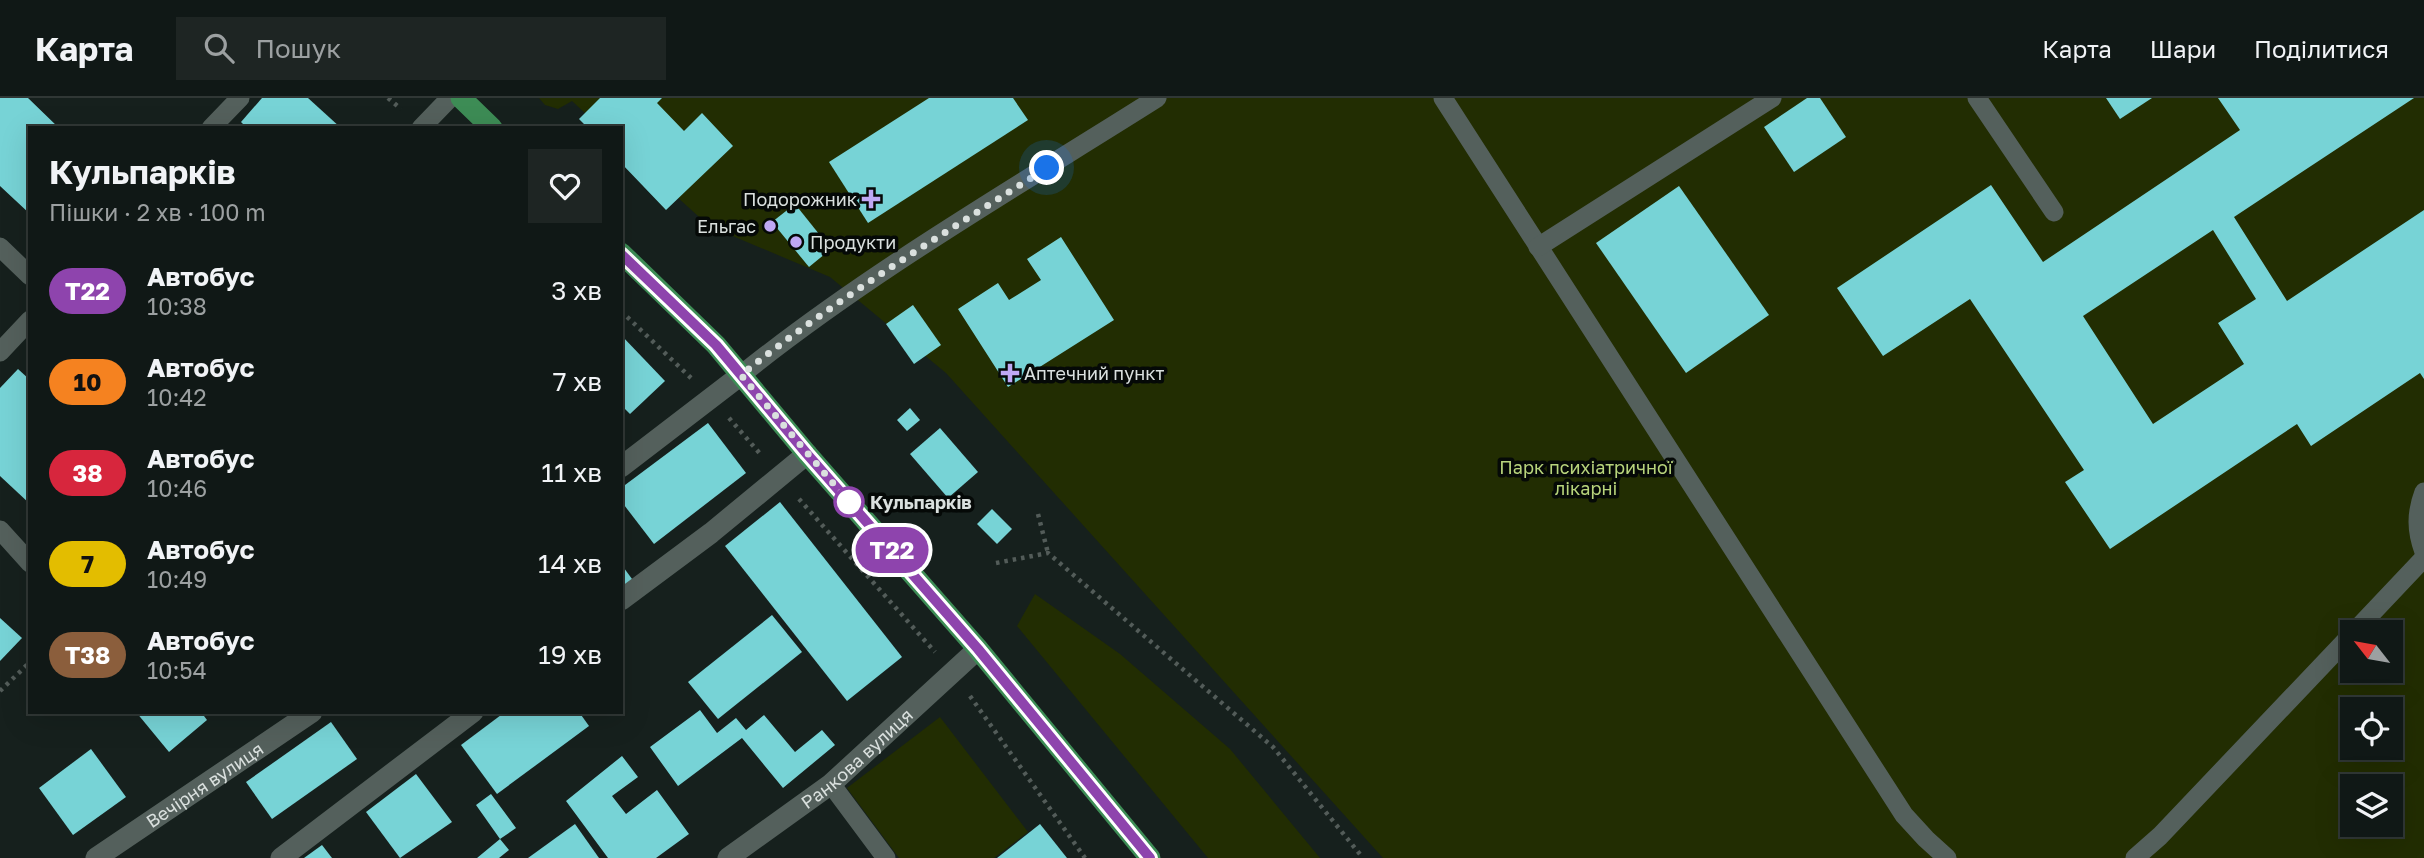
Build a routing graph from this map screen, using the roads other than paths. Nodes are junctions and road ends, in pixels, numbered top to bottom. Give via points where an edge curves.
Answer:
1 (240, 98) edge
2 (450, 98) edge
3 (461, 98) edge
4 (1157, 98) edge
5 (1443, 98) edge
6 (1772, 98) edge
7 (1977, 98) edge
8 (214, 126) edge
9 (423, 126) edge
10 (490, 126) edge
11 (2054, 212) dead end
12 (0, 247) edge
13 (1538, 247) junction
14 (623, 255) edge
15 (28, 274) edge
16 (28, 322) edge
17 (0, 352) edge
18 (741, 375) junction
19 (807, 454) junction
20 (623, 465) edge
21 (2424, 492) edge
22 (0, 530) edge
23 (2424, 552) edge
24 (2424, 558) edge
25 (28, 562) edge
26 (623, 598) edge
27 (2365, 620) edge
28 (2340, 647) edge
29 (978, 649) junction
30 (309, 714) edge
31 (470, 714) edge
32 (831, 784) junction
33 (96, 858) edge
34 (281, 858) edge
35 (728, 858) edge
36 (886, 858) edge
37 (1150, 858) edge
38 (1947, 858) edge
39 (2135, 858) edge

1 - 8 lane
2 - 9 lane
3 - 10 main road
4 - 18 lane via 870,281
5 - 13 lane
6 - 13 lane
7 - 11 lane
12 - 15 lane
13 - 38 lane via 1904,815
14 - 18 main road
16 - 17 lane
18 - 19 main road
18 - 20 street
19 - 26 street
19 - 29 main road
21 - 23 lane via 2417,532
22 - 25 lane
24 - 27 lane
28 - 39 lane
29 - 32 street, Ранкова вулиця
29 - 37 main road
30 - 33 street, Вечірня вулиця
31 - 34 street
32 - 35 street, Ранкова вулиця
32 - 36 lane

